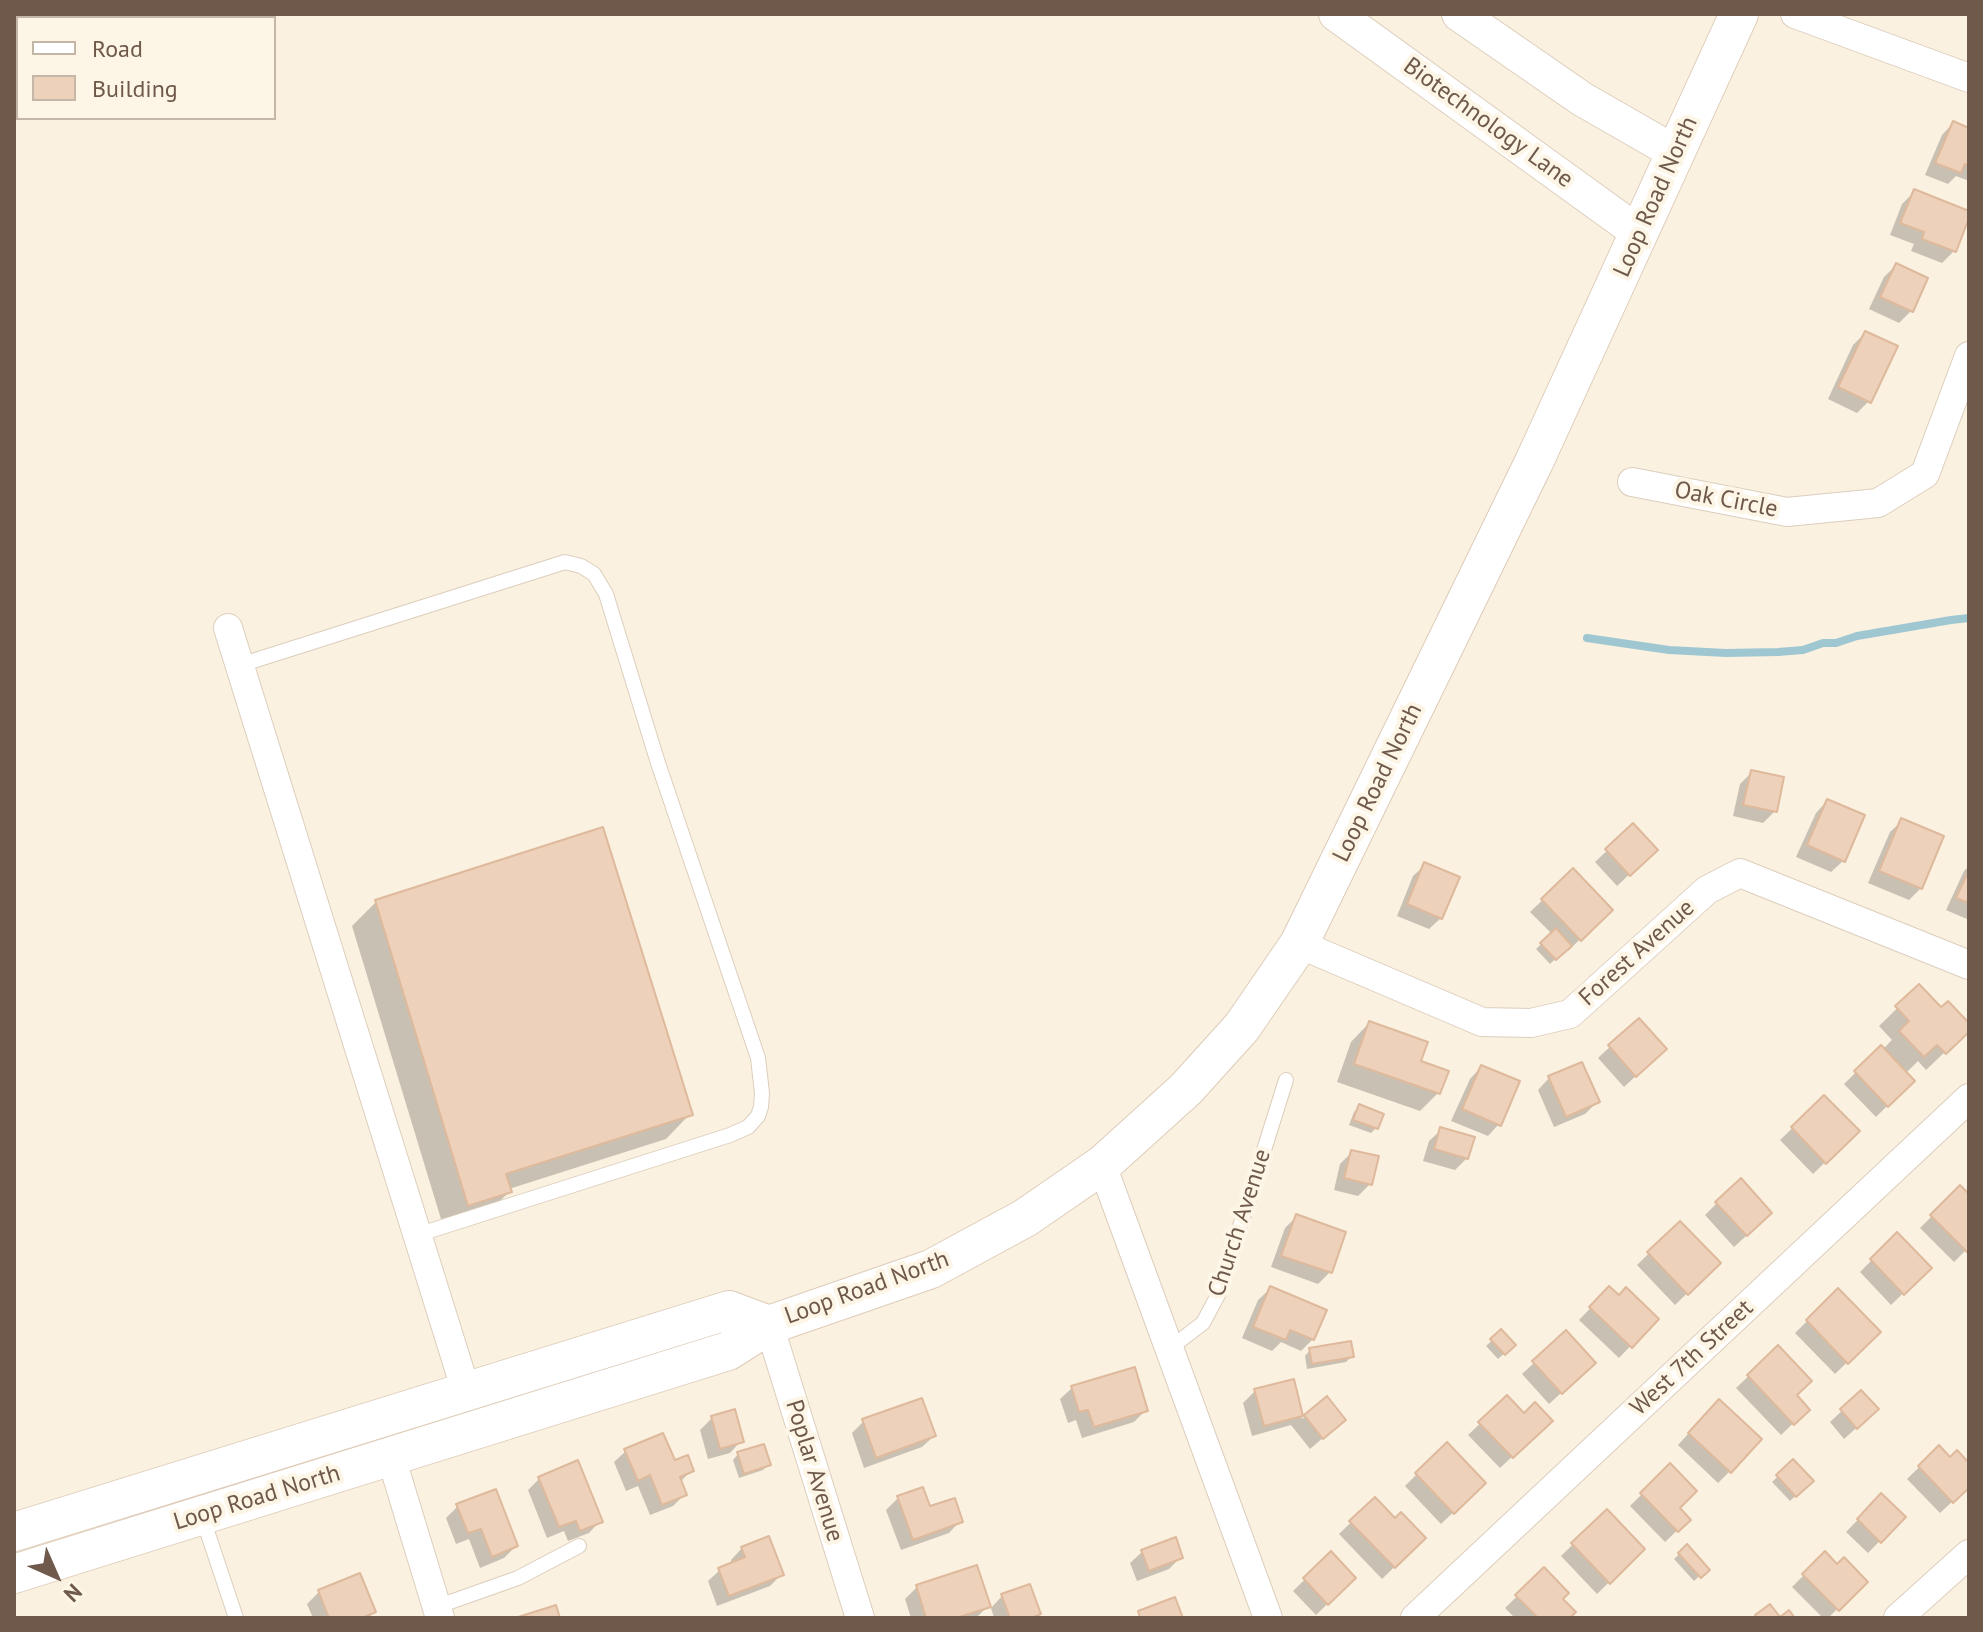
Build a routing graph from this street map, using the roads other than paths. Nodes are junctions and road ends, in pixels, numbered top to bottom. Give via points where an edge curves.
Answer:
1 (1336, 14) edge
2 (1459, 14) edge
3 (1739, 14) edge
4 (1795, 14) edge
5 (1969, 78) edge
6 (1676, 153) junction
7 (1639, 233) junction
8 (1969, 356) edge
9 (1632, 482) dead end
10 (228, 628) dead end
11 (240, 665) junction
12 (1299, 944) junction
13 (1969, 965) edge
14 (1286, 1080) dead end
15 (1969, 1098) edge
16 (1102, 1165) junction
17 (417, 1235) junction
18 (769, 1325) junction
19 (1169, 1349) junction
20 (466, 1391) junction
21 (391, 1457) junction
22 (201, 1515) junction
23 (14, 1532) edge
24 (579, 1546) dead end
25 (1969, 1554) edge
26 (14, 1574) edge
27 (438, 1612) edge
28 (236, 1618) edge
29 (860, 1618) edge
30 (1268, 1618) edge
31 (1415, 1618) edge
32 (1898, 1618) edge

1 - 7 street, Biotechnology Lane
2 - 6 street via 1582,99
3 - 6 main road, Loop Road North
4 - 5 street
6 - 7 main road, Loop Road North
7 - 12 main road, Loop Road North via 1534,462
8 - 9 street, Oak Circle via 1925,474 1878,503 1787,512
10 - 11 street
11 - 17 street
11 - 17 lane via 565,562 594,574 606,594 758,1058 761,1107 748,1127
12 - 13 street, Forest Avenue via 1482,1022 1531,1023 1570,1014 1707,890 1740,873
12 - 16 main road, Loop Road North via 1242,1027 1186,1089
14 - 19 lane, Church Avenue via 1219,1293 1203,1323
15 - 31 street, West 7th Street
16 - 18 main road, Loop Road North via 1025,1218 931,1269
16 - 19 street
17 - 20 street
18 - 20 main road, Loop Road North via 729,1310
18 - 21 main road, Loop Road North via 728,1351
18 - 29 street, Poplar Avenue
19 - 30 street
20 - 23 main road, Loop Road North
21 - 22 main road, Loop Road North
21 - 27 street
22 - 26 main road, Loop Road North
22 - 28 lane
24 - 27 lane
25 - 32 street

